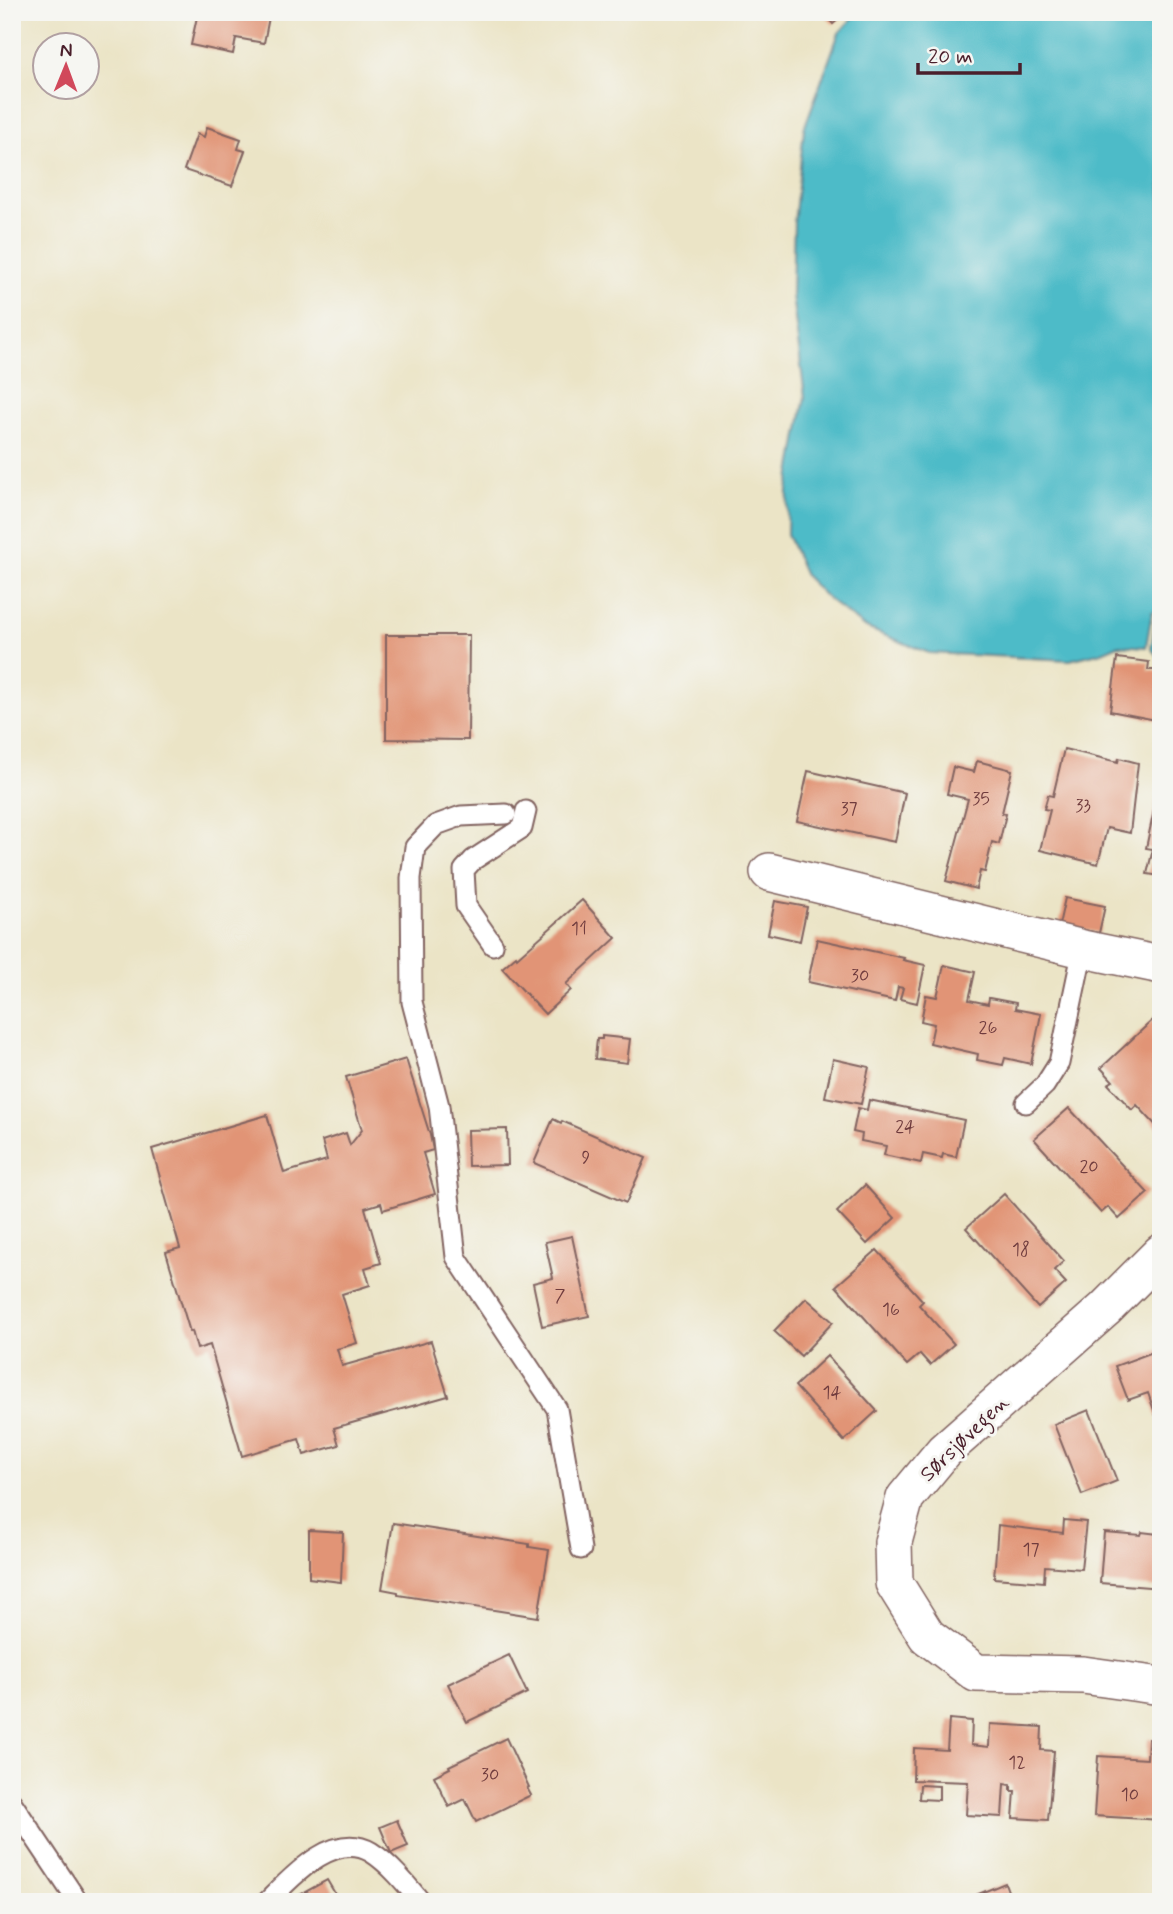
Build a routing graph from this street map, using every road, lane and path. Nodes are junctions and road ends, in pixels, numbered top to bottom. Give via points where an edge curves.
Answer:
1 (526, 811) dead end
2 (506, 814) dead end
3 (769, 872) dead end
4 (493, 945) dead end
5 (1083, 950) junction
6 (1161, 965) edge
7 (1026, 1103) dead end
8 (1161, 1253) edge
9 (581, 1549) dead end
10 (1161, 1686) edge
11 (12, 1803) edge
12 (78, 1902) edge
13 (267, 1902) edge
14 (421, 1902) edge

1 - 4 lane via 522,828 464,870 466,906
2 - 9 lane via 461,816 436,825 415,847 411,1002 439,1106 456,1257 557,1409
3 - 5 street
5 - 6 street
5 - 7 lane via 1059,1063
8 - 10 street, Sørsjøvegen via 1105,1309 944,1451 905,1498 893,1542 894,1583 927,1636 976,1673 1083,1675
11 - 12 lane
13 - 14 lane via 325,1853 360,1847 381,1859

